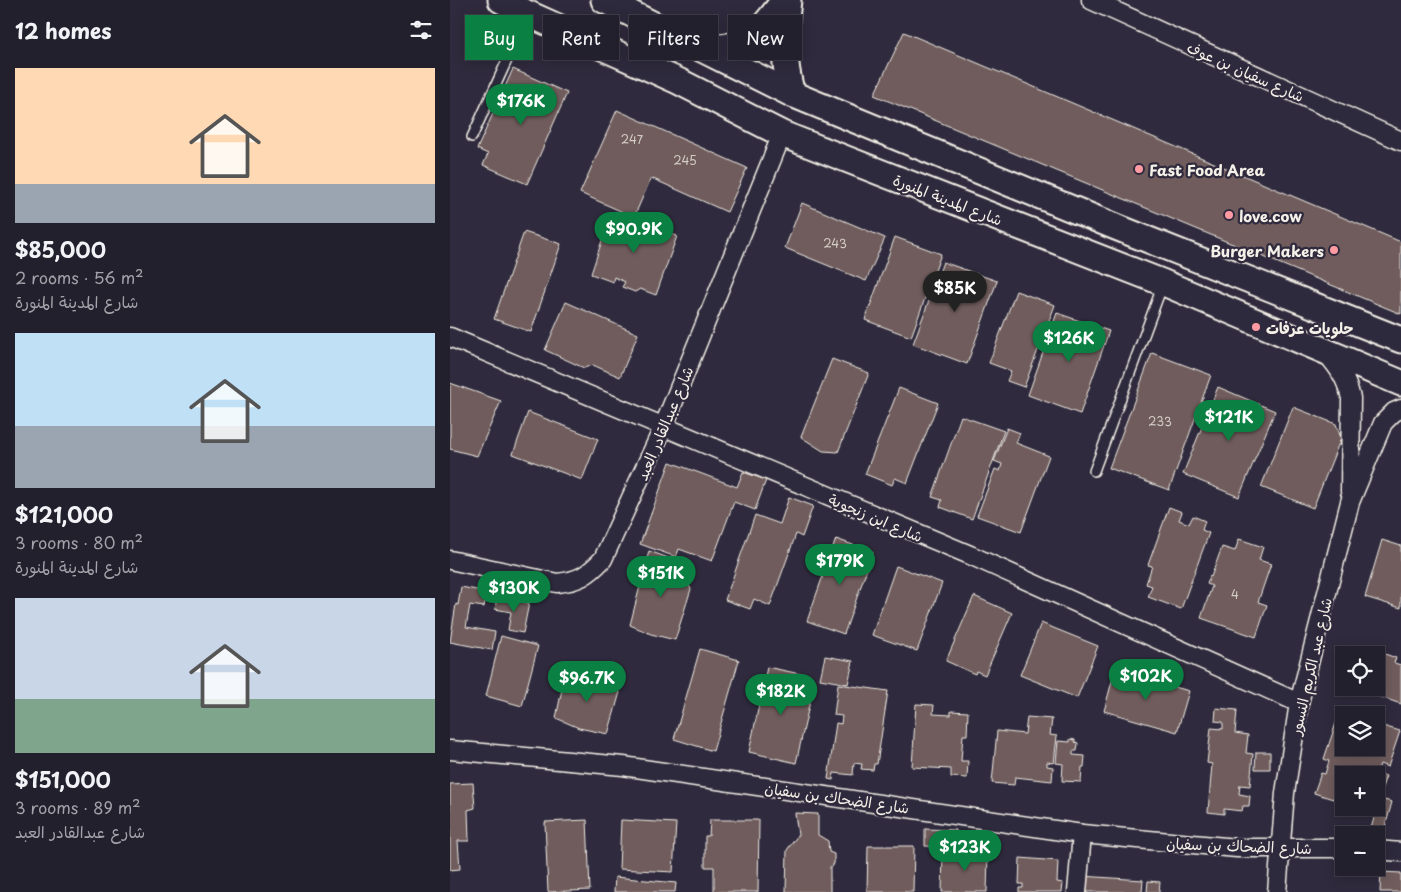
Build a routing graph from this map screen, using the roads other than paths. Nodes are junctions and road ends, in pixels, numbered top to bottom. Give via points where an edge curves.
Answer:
1 (604, 0) edge
2 (786, 0) edge
3 (1091, 0) edge
4 (511, 6) edge
5 (634, 15) edge
6 (718, 46) edge
7 (718, 57) edge
8 (792, 94) junction
9 (782, 134) junction
10 (472, 136) dead end
11 (1401, 140) edge
12 (1164, 284) junction
13 (450, 337) edge
14 (1401, 340) edge
15 (1324, 351) junction
16 (1401, 383) edge
17 (1401, 409) edge
18 (663, 428) junction
19 (1094, 471) dead end
20 (1350, 502) junction
21 (450, 560) edge
22 (1299, 703) junction
23 (450, 750) edge
24 (1082, 834) junction
25 (1335, 848) edge
26 (1280, 849) junction
27 (1385, 851) edge
28 (1401, 852) edge
29 (1077, 892) edge
30 (1277, 892) edge

1 - 5 main road
2 - 6 main road via 748,39
2 - 8 main road via 784,46
3 - 11 street, شارع سفيان بن عوف
4 - 9 main road, شارع المدينة المنورة via 678,81
4 - 10 lane via 520,32
7 - 8 main road
8 - 14 main road
9 - 12 main road, شارع المدينة المنورة
9 - 18 street, شارع عبدالقادر العبد
12 - 15 main road, شارع المدينة المنورة
12 - 19 lane
13 - 18 street, شارع ابن زنجوية
15 - 16 main road, شارع المدينة المنورة
15 - 20 street, شارع عبد الكريم النسور via 1342,372 1351,398
17 - 20 street, شارع عبد الكريم النسور via 1383,423
18 - 21 street, شارع عبدالقادر العبد via 603,559 591,572 570,582 557,583
18 - 22 street, شارع ابن زنجوية via 970,556
20 - 22 street, شارع عبد الكريم النسور
22 - 26 street, شارع عبد الكريم النسور
23 - 24 street, شارع الضحاك بن سفيان via 623,766
24 - 26 street, شارع الضحاك بن سفيان
24 - 29 street
25 - 26 street, شارع الضحاك بن سفيان
26 - 30 street, شارع عبد الكريم النسور
27 - 28 street

